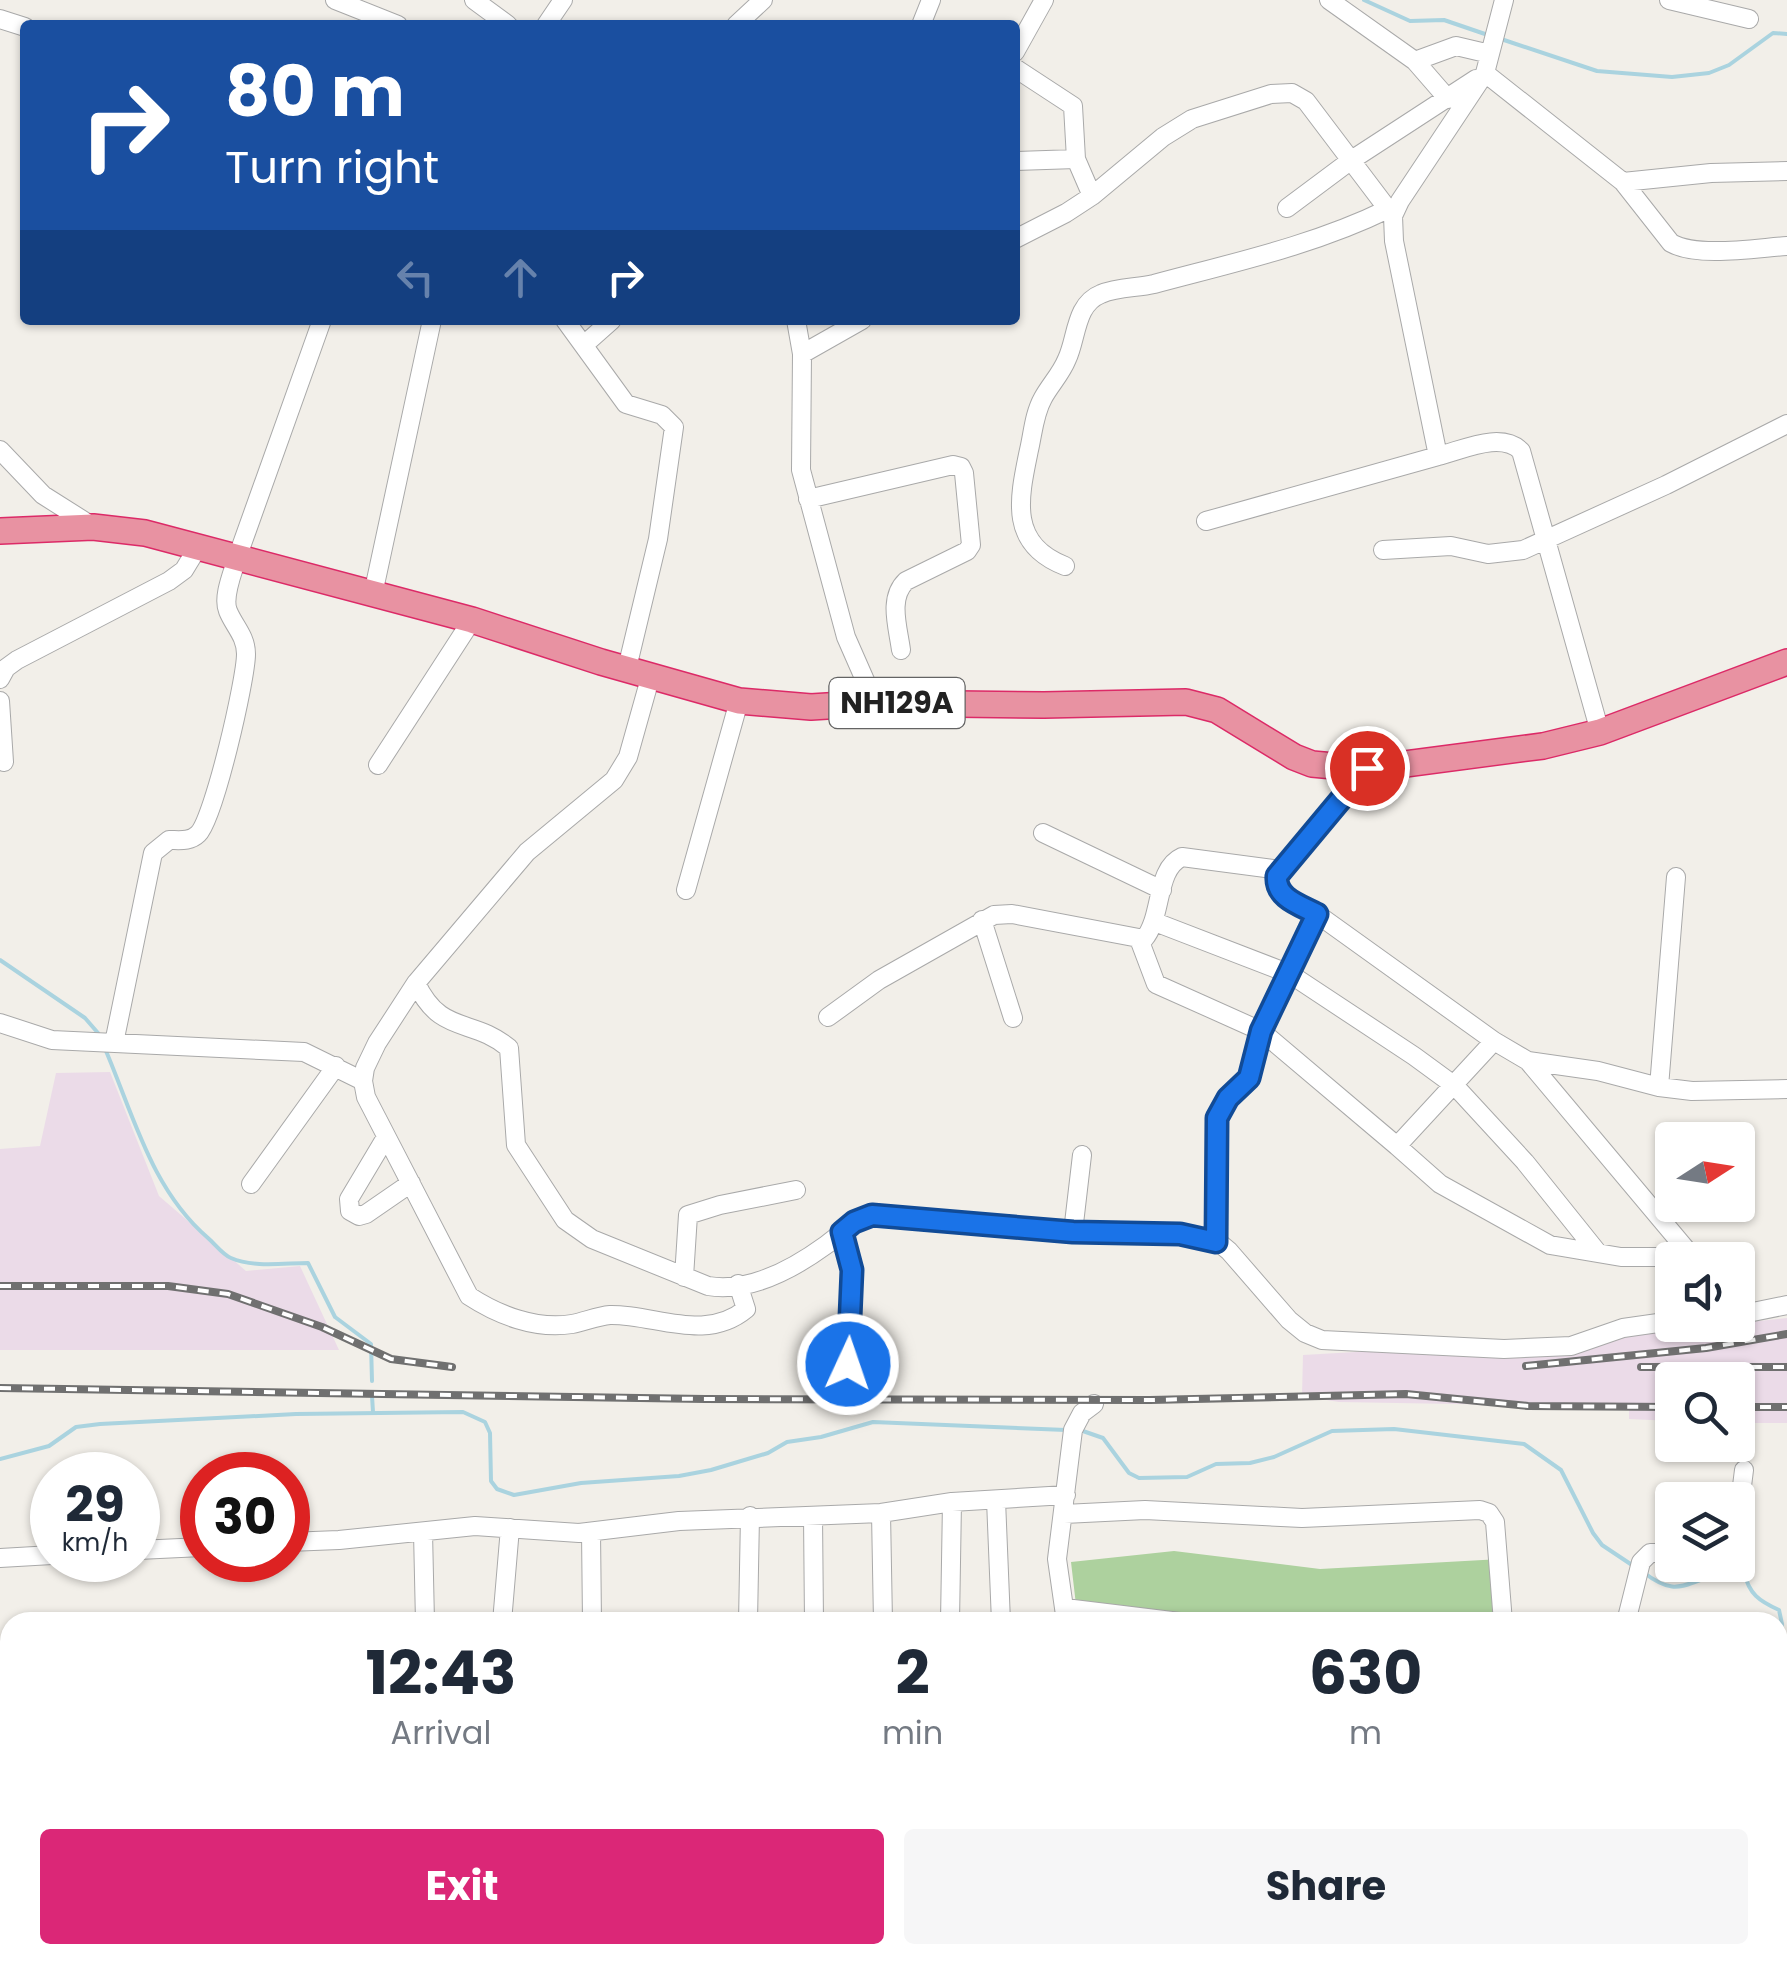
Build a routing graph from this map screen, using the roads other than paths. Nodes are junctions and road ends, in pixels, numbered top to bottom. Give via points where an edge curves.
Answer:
1 (335, 0) edge
2 (474, 0) edge
3 (763, 0) edge
4 (1044, 0) edge
5 (1329, 0) edge
6 (1504, 0) edge
7 (1669, 0) edge
8 (1749, 19) dead end
9 (385, 20) edge
10 (501, 20) edge
11 (741, 20) edge
12 (1020, 43) edge
13 (1415, 61) junction
14 (1487, 64) junction
15 (1020, 71) edge
16 (1448, 99) junction
17 (1076, 159) junction
18 (1020, 161) edge
19 (1350, 161) junction
20 (1787, 171) edge
21 (1623, 182) junction
22 (1092, 196) junction
23 (1286, 208) dead end
24 (1391, 213) junction
25 (1020, 236) edge
26 (1787, 246) edge
27 (320, 325) edge
28 (431, 325) edge
29 (570, 325) edge
30 (606, 325) edge
31 (797, 325) edge
32 (853, 325) edge
33 (585, 344) junction
34 (802, 354) junction
35 (1787, 424) edge
36 (0, 450) edge
37 (1438, 456) junction
38 (808, 499) junction
39 (1206, 521) dead end
40 (93, 526) junction
41 (0, 531) edge
42 (1546, 541) junction
43 (198, 548) junction
44 (1383, 550) dead end
45 (237, 558) junction
46 (1065, 566) dead end
47 (373, 594) junction
48 (472, 620) junction
49 (901, 650) dead end
50 (1787, 662) edge
51 (639, 672) junction
52 (0, 678) edge
53 (0, 701) edge
54 (739, 701) junction
55 (874, 703) junction
56 (1600, 732) junction
57 (4, 762) dead end
58 (378, 765) dead end
59 (1367, 768) junction
60 (1043, 833) dead end
61 (1280, 870) junction
62 (1676, 877) dead end
63 (686, 890) dead end
64 (1162, 890) junction
65 (1317, 914) junction
66 (982, 920) junction
67 (1155, 922) junction
68 (1139, 939) junction
69 (1290, 974) junction
70 (416, 983) junction
71 (828, 1017) dead end
72 (1013, 1018) dead end
73 (0, 1023) edge
74 (1261, 1031) junction
75 (1494, 1041) junction
76 (114, 1042) junction
77 (1528, 1061) junction
78 (336, 1066) junction
79 (363, 1081) junction
80 (1454, 1086) junction
81 (1659, 1087) junction
82 (1787, 1090) edge
83 (386, 1137) junction
84 (1397, 1146) junction
85 (1082, 1155) dead end
86 (411, 1183) junction
87 (251, 1184) dead end
88 (796, 1190) dead end
89 (842, 1232) junction
90 (1073, 1232) junction
91 (1216, 1242) junction
92 (1680, 1242) edge
93 (1598, 1253) junction
94 (1655, 1258) edge
95 (684, 1276) junction
96 (738, 1284) junction
97 (1787, 1305) edge
98 (1755, 1311) edge
99 (1655, 1323) edge
100 (848, 1364) dead end
101 (1094, 1404) dead end
102 (1744, 1470) dead end
103 (1742, 1482) edge
104 (1066, 1495) junction
105 (996, 1500) junction
106 (952, 1502) junction
107 (881, 1513) junction
108 (1064, 1514) junction
109 (750, 1516) junction
110 (813, 1516) junction
111 (510, 1528) junction
112 (423, 1532) junction
113 (591, 1532) junction
114 (310, 1540) edge
115 (1655, 1553) edge
116 (30, 1556) edge
117 (0, 1558) edge
118 (424, 1612) edge
119 (503, 1612) edge
120 (592, 1612) edge
121 (748, 1612) edge
122 (814, 1612) edge
123 (883, 1612) edge
124 (950, 1612) edge
125 (1001, 1612) edge
126 (1064, 1612) edge
127 (1503, 1612) edge
128 (1628, 1612) edge

1 - 9 street
2 - 10 street
3 - 11 street
4 - 12 street
5 - 13 street
6 - 14 street
7 - 8 street
13 - 14 street via 1456,46
13 - 16 street
14 - 16 street
14 - 21 street
14 - 24 street
15 - 17 street via 1073,106
16 - 19 street
17 - 18 street
17 - 22 street
19 - 22 street via 1306,101 1271,94 1192,119
19 - 23 street
19 - 24 street
20 - 21 street
21 - 26 street via 1680,248
22 - 25 street
24 - 37 street
24 - 46 street via 1088,303 1070,355 1035,415 1019,497 1027,534 1044,556
27 - 45 street
28 - 47 street
29 - 33 street
30 - 33 street
31 - 34 street
32 - 34 street
33 - 51 street via 626,404 674,427
34 - 38 street via 799,456
35 - 42 street
36 - 40 street via 43,494
37 - 39 street
37 - 42 street via 1512,442 1521,451
38 - 49 street via 953,465 964,473 971,545 898,588
38 - 55 street via 846,637
40 - 41 highway, NH129A
40 - 43 highway, NH129A
42 - 44 street via 1503,554 1451,546
42 - 56 street
43 - 45 highway, NH129A
43 - 52 street via 170,581 17,660
45 - 47 highway, NH129A
45 - 76 street via 226,604 246,652 220,775 197,836 169,840 153,852
47 - 48 highway, NH129A
48 - 51 highway, NH129A
48 - 58 street
50 - 56 highway, NH129A
51 - 54 highway, NH129A
51 - 70 street via 628,757 614,780 527,852
53 - 57 street
54 - 55 highway, NH129A
54 - 63 street
55 - 59 highway, NH129A via 1186,702 1217,710 1312,764
56 - 59 highway, NH129A via 1543,746
59 - 61 street
60 - 64 street
61 - 64 street via 1176,858
61 - 65 street via 1282,894
62 - 81 street
64 - 67 street
65 - 69 street
65 - 75 street
66 - 68 street via 1012,914
66 - 71 street
66 - 72 street
67 - 68 street
67 - 69 street
68 - 74 street via 1156,984
69 - 74 street
69 - 80 street
70 - 79 street via 377,1043
70 - 95 street via 437,1016 509,1048 516,1145 571,1226
73 - 76 street via 52,1040
74 - 84 street
74 - 91 street via 1249,1078 1217,1118
75 - 77 street
75 - 80 street
76 - 78 street via 294,1050
77 - 81 street
77 - 92 street
78 - 79 street
78 - 87 street
79 - 83 street
80 - 84 street
80 - 93 street
81 - 82 street
83 - 86 street
83 - 86 street via 350,1199 350,1211 366,1214
84 - 93 street via 1440,1184 1550,1245
85 - 90 street
86 - 96 street via 469,1296 519,1319 560,1325 613,1315 681,1327 712,1323 746,1309
88 - 95 street via 688,1216
89 - 90 street via 872,1215
89 - 96 street via 766,1280
89 - 100 street via 852,1270
90 - 91 street via 1180,1234
91 - 99 street via 1289,1320 1322,1340 1554,1347
93 - 94 street
95 - 96 street via 719,1288
97 - 98 street
101 - 104 street via 1073,1430
102 - 103 street
104 - 105 street
104 - 108 street
105 - 106 street
105 - 125 street
106 - 107 street
106 - 124 street
107 - 110 street
107 - 123 street
108 - 126 street via 1057,1559
108 - 127 street via 1145,1510 1302,1518 1480,1510 1495,1522
109 - 110 street
109 - 113 street
109 - 121 street
110 - 122 street
111 - 112 street
111 - 113 street
111 - 119 street
112 - 114 street
112 - 118 street
113 - 120 street
115 - 128 street via 1639,1568
116 - 117 street

